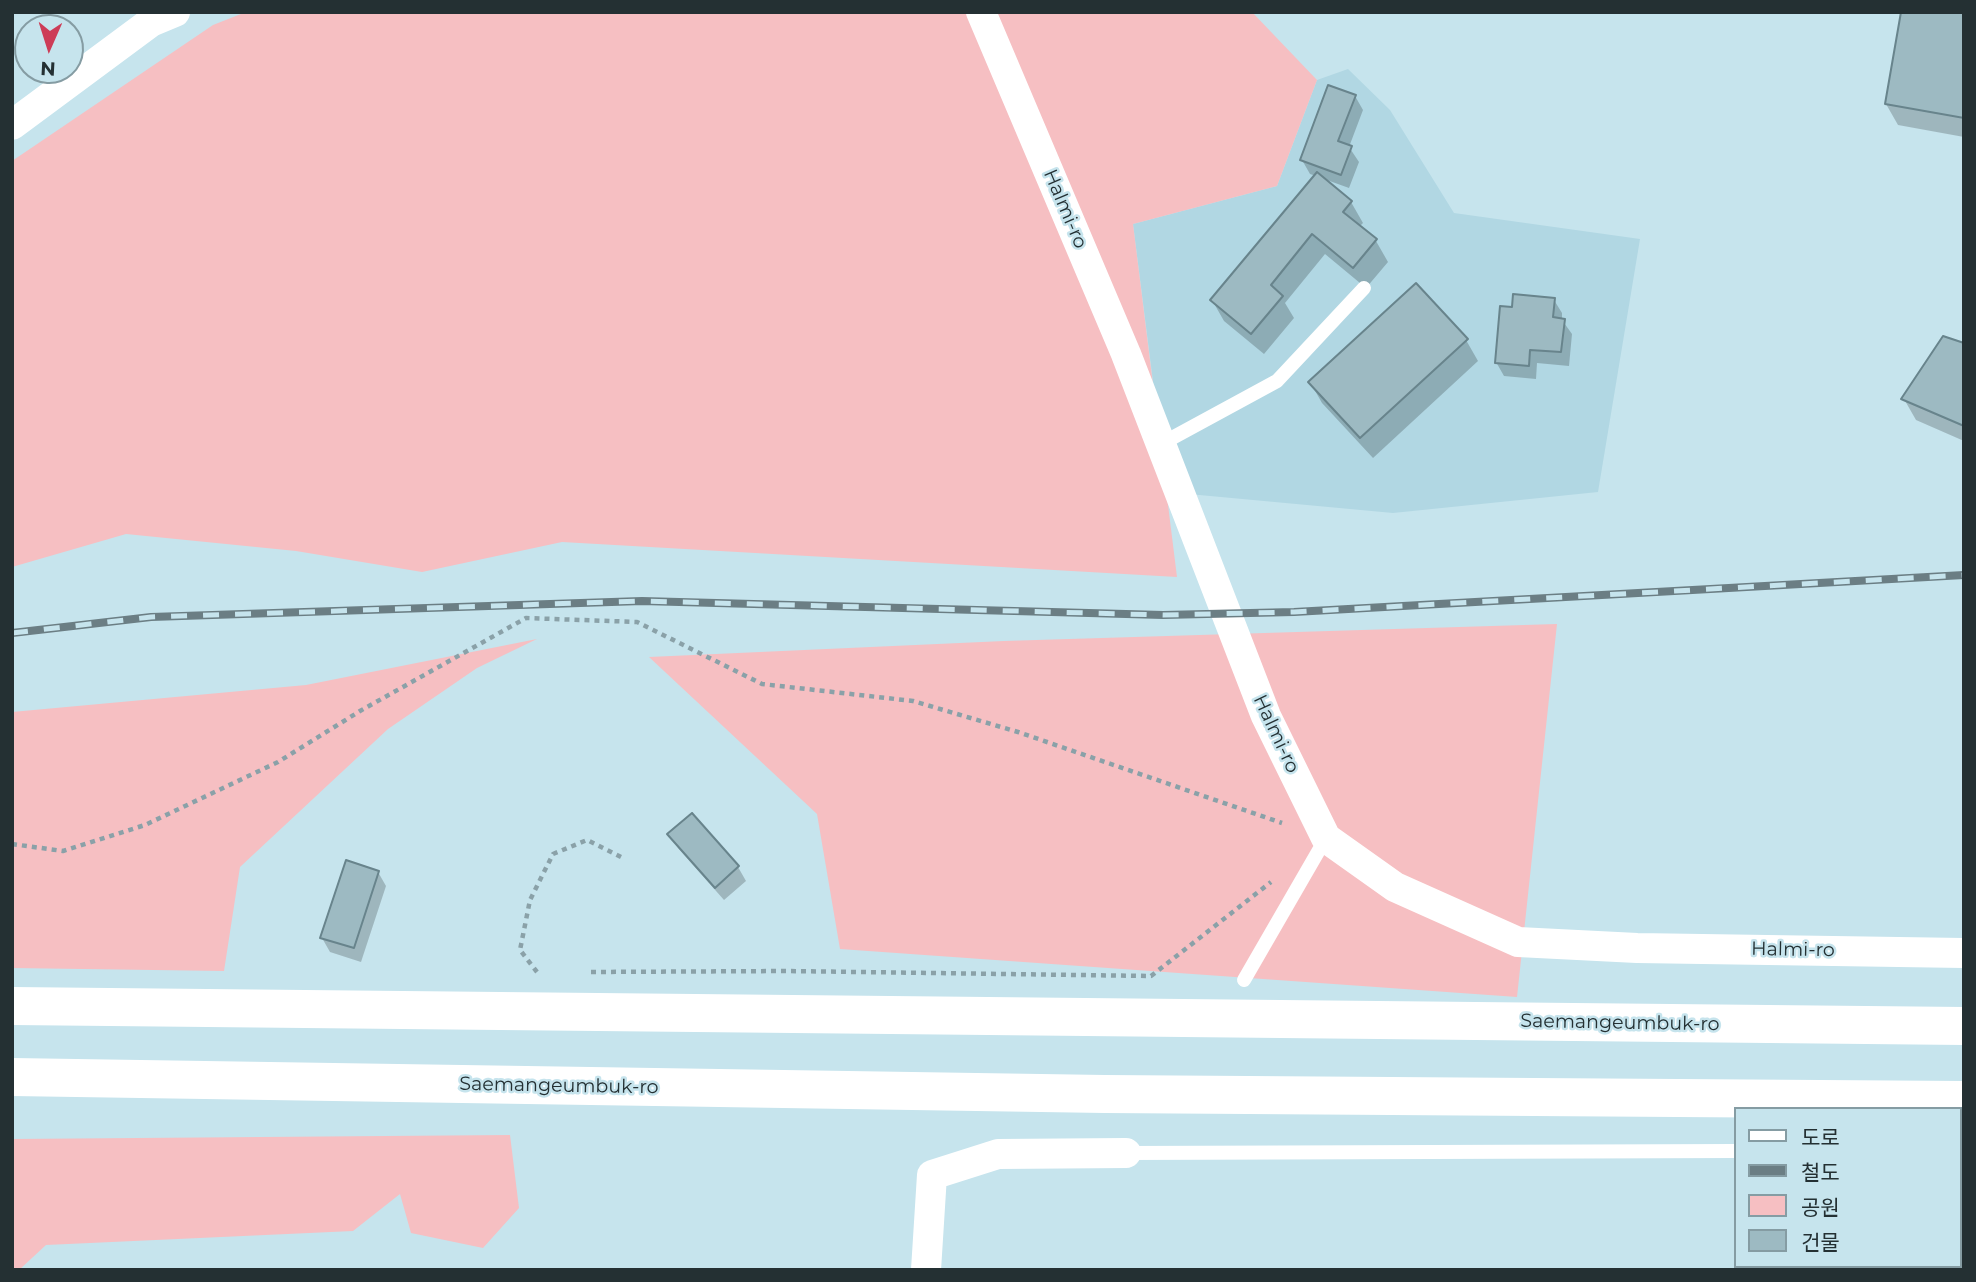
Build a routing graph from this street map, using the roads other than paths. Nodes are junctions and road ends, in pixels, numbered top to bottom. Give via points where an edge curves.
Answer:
1 (175, 12) edge
2 (981, 12) edge
3 (12, 125) edge
4 (1364, 288) dead end
5 (1161, 444) junction
6 (1326, 838) junction
7 (1964, 953) edge
8 (1244, 980) dead end
9 (12, 1006) edge
10 (1964, 1026) edge
11 (12, 1077) edge
12 (1964, 1100) edge
13 (1734, 1151) edge
14 (1126, 1153) joint
15 (926, 1270) edge

1 - 3 street via 151,22
2 - 5 street, Halmi-ro
4 - 5 lane via 1277,382
5 - 6 street, Halmi-ro via 1266,716
6 - 7 street, Halmi-ro via 1395,887 1518,942
6 - 8 lane
9 - 10 highway, Saemangeumbuk-ro
11 - 12 highway, Saemangeumbuk-ro via 1105,1094
13 - 14 lane
14 - 15 street via 998,1154 932,1175

